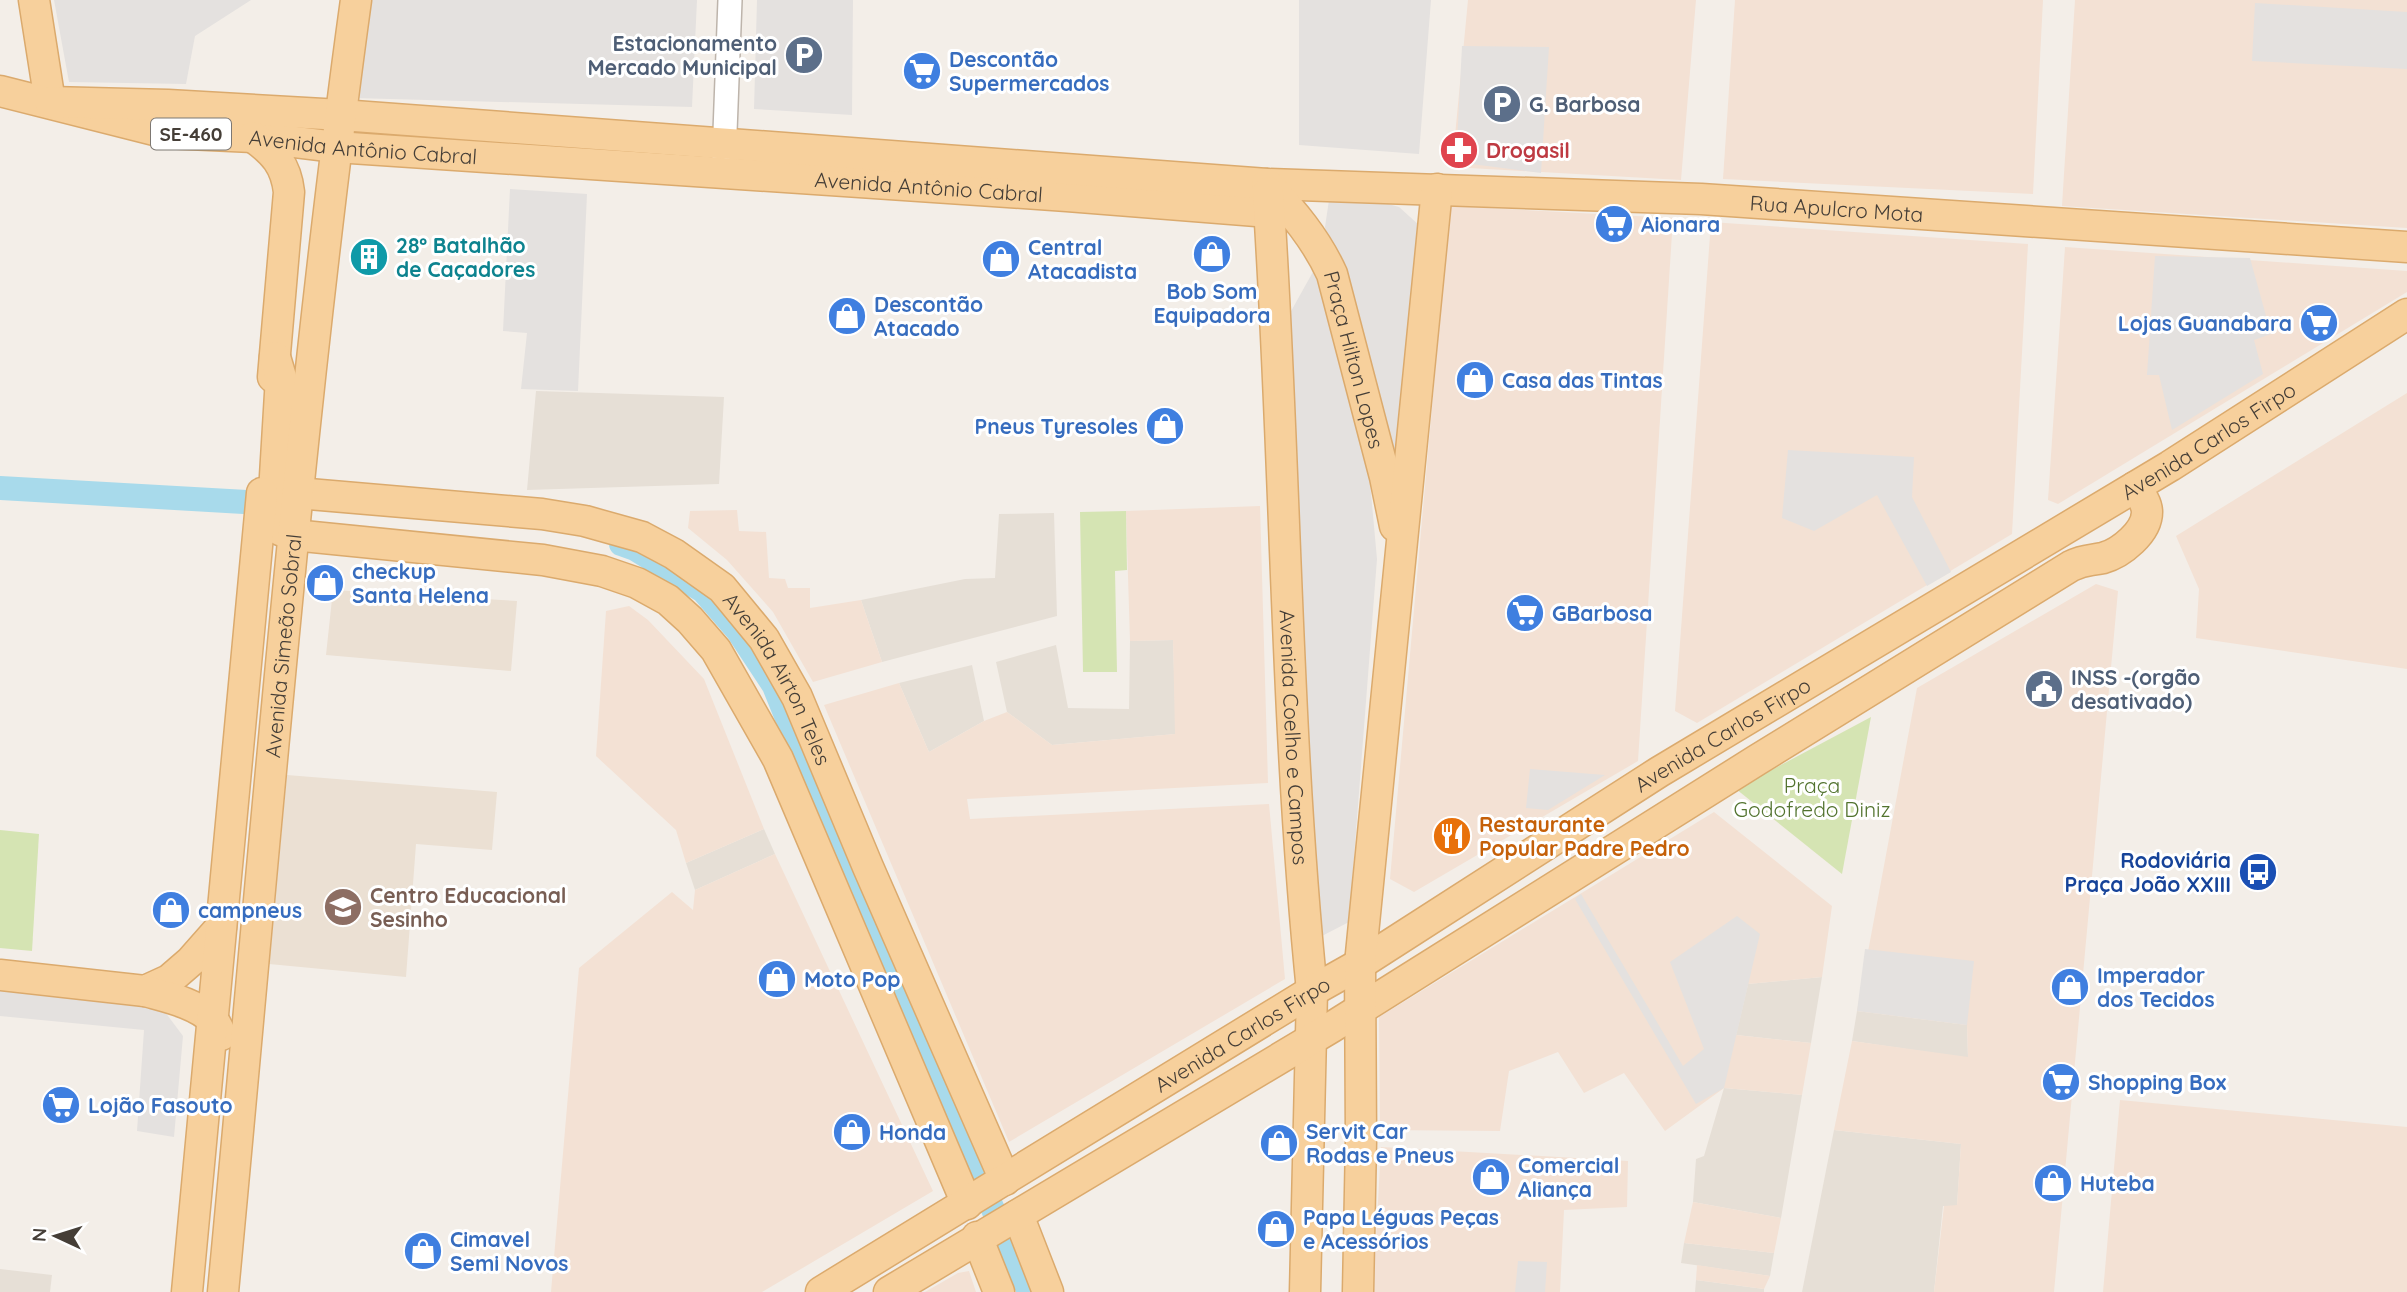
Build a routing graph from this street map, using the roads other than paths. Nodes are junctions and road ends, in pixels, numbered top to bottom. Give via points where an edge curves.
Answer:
1 (34, 0) edge
2 (356, 0) edge
3 (730, 0) edge
4 (0, 91) edge
5 (50, 102) junction
6 (341, 115) junction
7 (253, 137) junction
8 (336, 147) junction
9 (724, 158) junction
10 (1437, 188) junction
11 (1268, 198) junction
12 (2407, 247) edge
13 (2407, 314) edge
14 (2136, 487) junction
15 (277, 505) junction
16 (293, 535) junction
17 (1401, 553) junction
18 (221, 927) junction
19 (1360, 964) junction
20 (0, 975) edge
21 (145, 991) junction
22 (1312, 991) junction
23 (1360, 1008) junction
24 (213, 1020) junction
25 (1311, 1039) junction
26 (234, 1173) junction
27 (1004, 1182) junction
28 (970, 1202) junction
29 (1015, 1217) junction
30 (980, 1236) junction
31 (187, 1292) edge
32 (223, 1292) edge
33 (821, 1292) edge
34 (889, 1292) edge
35 (999, 1292) edge
36 (1048, 1292) edge
37 (1305, 1292) edge
38 (1358, 1292) edge

1 - 5 main road
2 - 6 main road, Avenida Simeão Sobral
3 - 9 street
4 - 5 main road, SE-460
5 - 6 main road, Avenida Antônio Cabral
5 - 7 main road, Avenida Antônio Cabral / SE-460 via 166,132
6 - 8 main road, Avenida Simeão Sobral
6 - 9 main road, Avenida Antônio Cabral
7 - 8 main road, Avenida Antônio Cabral / SE-460
7 - 15 main road, Avenida Simeão Sobral via 273,152 285,171 289,192 275,357
8 - 9 main road, Avenida Antônio Cabral
8 - 15 main road, Avenida Simeão Sobral
9 - 11 main road, Avenida Antônio Cabral
10 - 11 main road, Rua Apulcro Mota
10 - 12 main road, Rua Apulcro Mota via 1710,200
10 - 17 main road
11 - 17 main road, Praça Hilton Lopes via 1301,221 1332,274
11 - 22 main road, Avenida Coelho e Campos via 1297,795
13 - 14 main road, Avenida Carlos Firpo
14 - 19 main road, Avenida Carlos Firpo via 1659,772
14 - 23 main road, Avenida Carlos Firpo via 2147,510 2146,520 2128,546 2102,558 2085,559 2048,580
15 - 16 main road, Avenida Simeão Sobral
15 - 18 main road, Avenida Simeão Sobral
15 - 27 main road, Avenida Airton Teles via 541,514 584,521 642,537 722,588 764,639 797,697
16 - 26 main road, Avenida Simeão Sobral
16 - 28 main road, Avenida Airton Teles via 543,560 603,571 668,600 690,620 716,650 778,759
17 - 19 main road
18 - 21 main road via 176,974
18 - 24 main road, Avenida Simeão Sobral
19 - 22 main road, Avenida Carlos Firpo
19 - 23 main road
20 - 21 main road
21 - 24 main road via 174,999
22 - 25 main road, Avenida Coelho e Campos
22 - 27 main road, Avenida Carlos Firpo
23 - 25 main road, Avenida Carlos Firpo
23 - 38 main road
24 - 26 main road via 226,1044 229,1062 223,1142 225,1164
24 - 31 main road, Avenida Simeão Sobral
25 - 29 main road, Avenida Carlos Firpo
25 - 37 main road, Avenida Coelho e Campos
26 - 32 main road, Avenida Simeão Sobral
27 - 28 main road, Avenida Carlos Firpo
28 - 33 main road, Avenida Carlos Firpo
29 - 30 main road, Avenida Carlos Firpo
29 - 36 main road
30 - 34 main road, Avenida Carlos Firpo
30 - 35 main road

